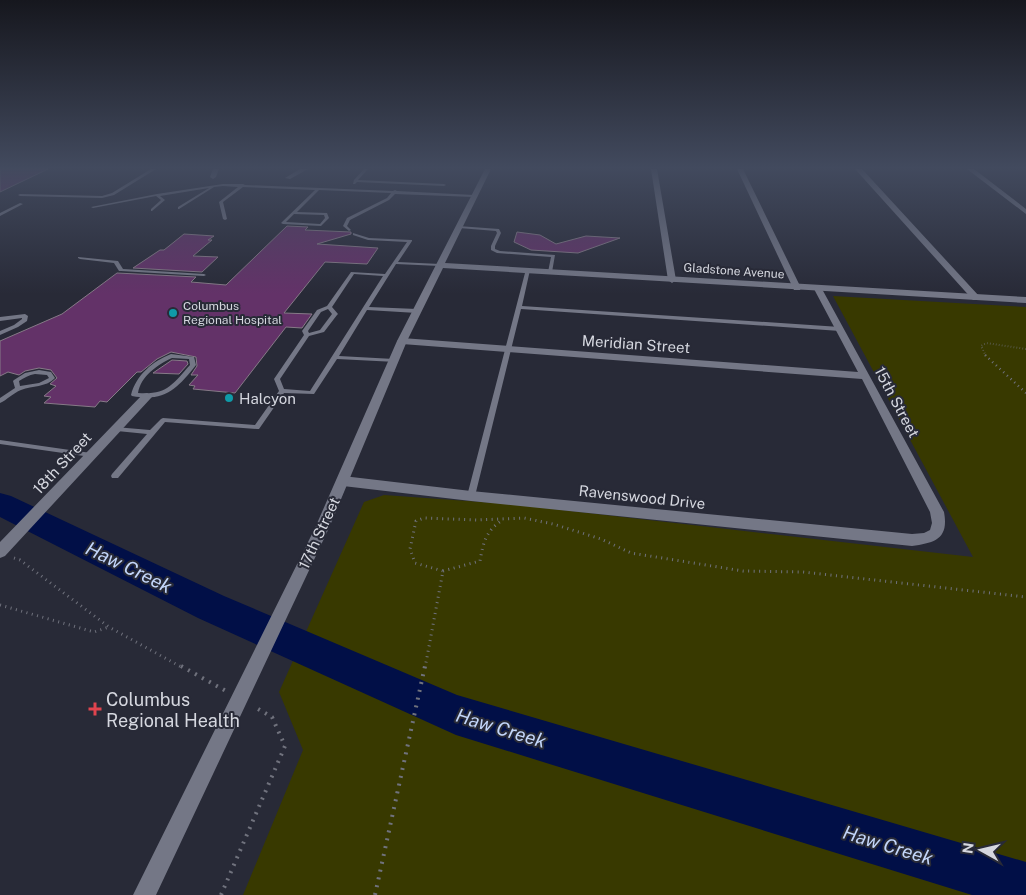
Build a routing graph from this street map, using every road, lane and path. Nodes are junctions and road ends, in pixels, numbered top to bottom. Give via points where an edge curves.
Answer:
1 (223, 211) edge
2 (366, 211) edge
3 (467, 211) edge
4 (661, 211) edge
5 (760, 211) edge
6 (896, 211) edge
7 (294, 212) joint
8 (225, 219) dead end
9 (459, 227) junction
10 (349, 230) dead end
11 (354, 234) dead end
12 (80, 258) dead end
13 (394, 263) junction
14 (440, 265) junction
15 (528, 270) junction
16 (550, 272) junction
17 (204, 275) dead end
18 (386, 275) junction
19 (672, 280) junction
20 (797, 288) junction
21 (818, 289) junction
22 (976, 298) junction
23 (1026, 300) edge
24 (329, 307) junction
25 (520, 307) junction
26 (365, 308) junction
27 (417, 311) junction
28 (0, 319) edge
29 (840, 329) junction
30 (0, 333) edge
31 (308, 335) junction
32 (402, 341) junction
33 (509, 349) junction
34 (1026, 349) edge
35 (335, 357) junction
36 (394, 361) junction
37 (866, 376) junction
38 (20, 388) junction
39 (282, 391) junction
40 (1026, 393) edge
41 (147, 396) junction
42 (0, 401) edge
43 (117, 429) junction
44 (152, 432) junction
45 (0, 442) edge
46 (91, 455) junction
47 (115, 476) dead end
48 (343, 481) junction
49 (471, 496) junction
50 (504, 519) junction
51 (936, 533) joint
52 (3, 554) edge
53 (443, 571) junction
54 (1026, 597) edge
55 (0, 605) edge
56 (109, 627) junction
57 (229, 693) dead end
58 (246, 703) dead end
59 (144, 895) edge
60 (220, 895) edge
61 (375, 895) edge

1 - 8 lane
2 - 10 lane via 348,220 346,226
3 - 9 street, 17th Street
4 - 19 street
5 - 20 street
6 - 22 street
7 - 7 lane via 283,223 320,225 327,218 326,214
9 - 14 street, 17th Street
9 - 16 lane via 498,230 493,246 499,252 553,256
11 - 13 lane via 368,240 410,241
12 - 17 lane via 116,262 121,270
13 - 14 lane
13 - 18 lane
14 - 15 street, Gladstone Avenue
14 - 27 street, 17th Street
15 - 16 street, Gladstone Avenue
15 - 25 lane
16 - 19 street, Gladstone Avenue
18 - 24 lane via 353,273
18 - 26 lane
19 - 20 street, Gladstone Avenue
20 - 21 street, Gladstone Avenue
21 - 22 street, Gladstone Avenue
21 - 29 street, 15th Street
22 - 23 street, Gladstone Avenue
24 - 31 lane via 319,310 305,331
24 - 31 lane via 334,314 322,331
25 - 29 lane
25 - 33 lane
26 - 27 lane
26 - 35 lane
27 - 32 street, 17th Street
28 - 30 lane via 25,316 25,320
29 - 37 street, 15th Street
31 - 39 lane via 277,379
32 - 33 street, Meridian Street
32 - 36 street, 17th Street
33 - 37 street, Meridian Street
33 - 49 lane
34 - 40 path via 986,343 981,346 983,354
35 - 36 lane
35 - 39 lane via 312,393
36 - 48 street, 17th Street
37 - 51 street, 15th Street via 937,512 939,523
38 - 38 lane via 36,387 52,378 49,373 24,374 16,381 16,387
38 - 42 lane
39 - 44 lane via 258,427 163,420
41 - 41 lane via 134,395 135,386 157,362 171,356 192,358 193,365 172,388 157,396
41 - 43 street, 18th Street
43 - 44 lane
43 - 46 street, 18th Street
44 - 47 lane
45 - 46 lane
46 - 52 street, 18th Street
48 - 49 street, Ravenswood Drive
48 - 59 street, 17th Street
49 - 51 street, Ravenswood Drive via 912,540
50 - 53 path via 485,535 480,560
50 - 53 path via 424,518 416,521 410,549 415,563
50 - 54 path via 524,518 553,524 601,539 631,553 744,571 803,572
52 - 56 path via 20,560
53 - 61 path
55 - 56 path via 94,632
56 - 57 path
58 - 60 path via 272,717 285,746

